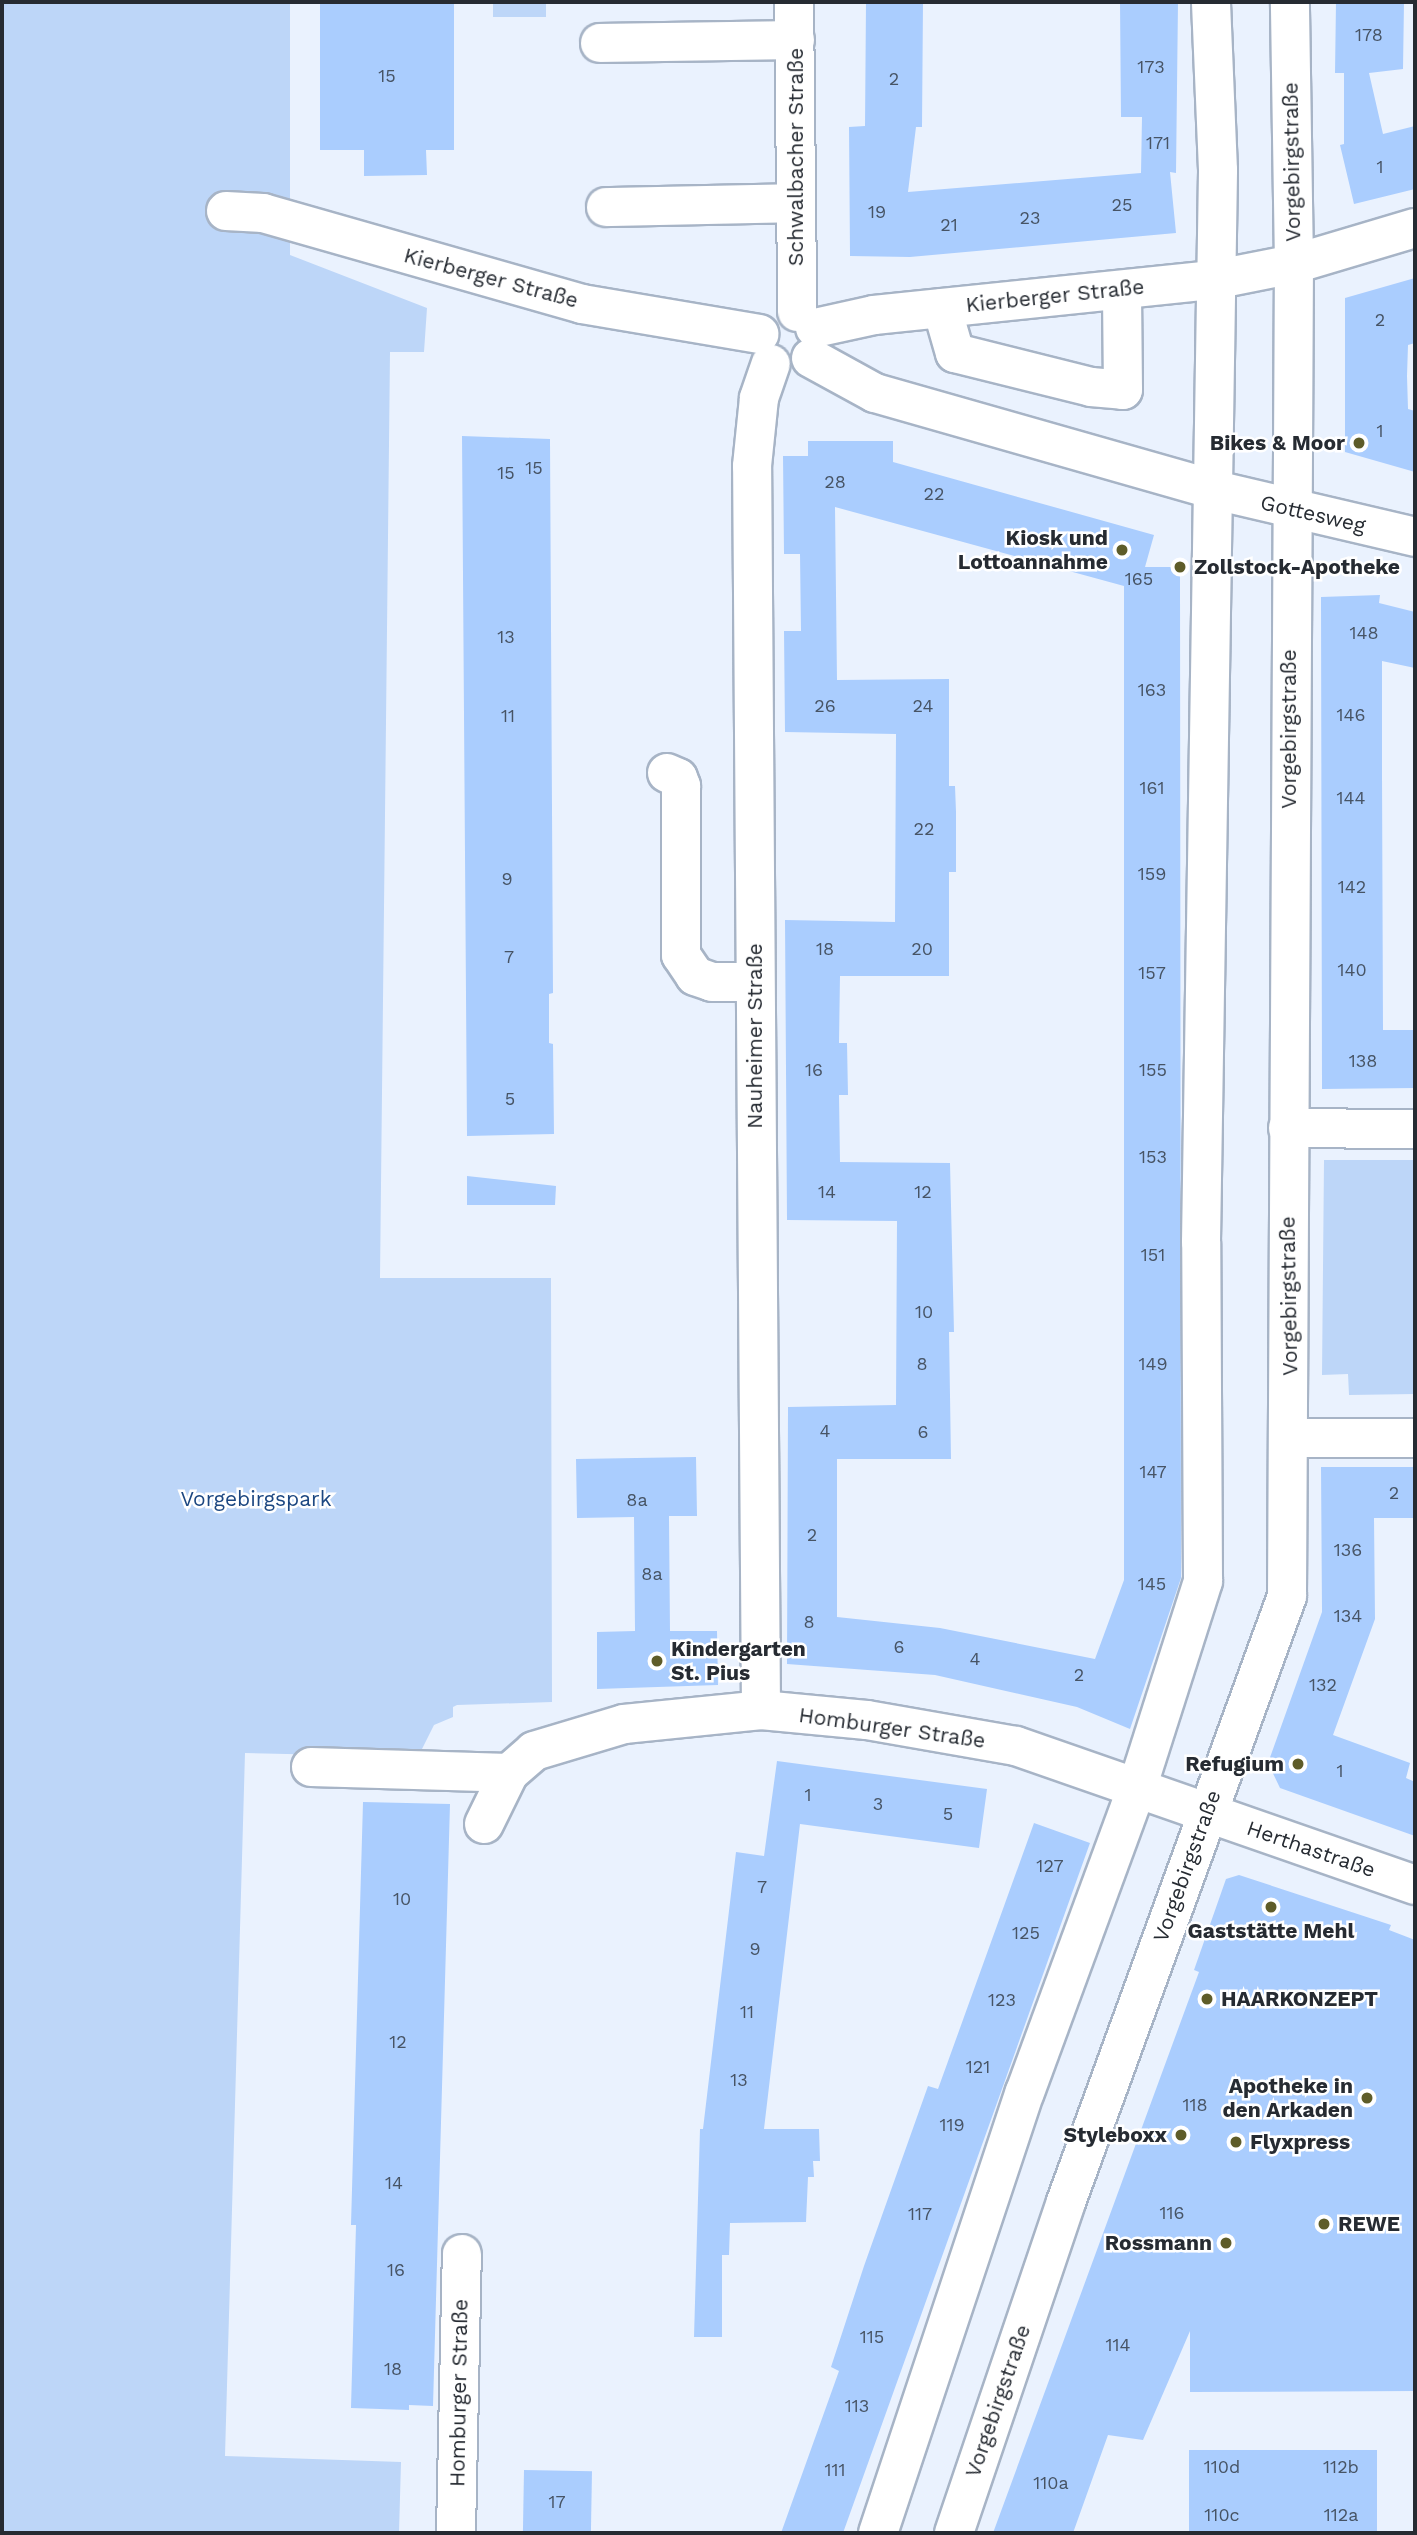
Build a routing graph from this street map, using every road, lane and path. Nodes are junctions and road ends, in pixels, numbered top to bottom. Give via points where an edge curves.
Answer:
1 (794, 2) edge
2 (1211, 2) edge
3 (1290, 2) edge
4 (795, 40) junction
5 (600, 43) dead end
6 (796, 203) junction
7 (606, 207) dead end
8 (226, 211) dead end
9 (1415, 228) edge
10 (1294, 264) junction
11 (1213, 280) junction
12 (1122, 290) junction
13 (942, 308) junction
14 (808, 333) junction
15 (765, 349) junction
16 (1211, 489) junction
17 (1290, 509) junction
18 (1415, 537) edge
19 (667, 773) dead end
20 (754, 982) junction
21 (1288, 1128) junction
22 (1415, 1129) edge
23 (1290, 1438) junction
24 (1415, 1438) edge
25 (761, 1710) junction
26 (311, 1767) dead end
27 (509, 1773) junction
28 (1138, 1785) junction
29 (1208, 1812) junction
30 (484, 1824) dead end
31 (1415, 1885) edge
32 (462, 2253) dead end
33 (456, 2533) edge
34 (878, 2533) edge
35 (954, 2533) edge

1 - 4 main road, Schwalbacher Straße
2 - 11 main road via 1218,170
3 - 10 main road, Vorgebirgstraße
4 - 5 main road
4 - 6 main road, Schwalbacher Straße
6 - 7 main road
6 - 14 main road, Schwalbacher Straße
8 - 15 main road, Kierberger Straße via 262,213 582,304
9 - 10 main road, Kierberger Straße
10 - 11 main road, Kierberger Straße
10 - 17 main road, Vorgebirgstraße
11 - 12 main road, Kierberger Straße
11 - 16 main road
12 - 13 main road, Kierberger Straße
12 - 13 main road via 1123,390 1091,387 955,353
13 - 14 main road, Kierberger Straße via 874,315
14 - 15 main road, Kierberger Straße via 792,369
14 - 15 main road, Kierberger Straße via 774,314
14 - 16 main road via 875,393
15 - 20 main road, Nauheimer Straße via 752,466
16 - 17 main road, Gottesweg
16 - 28 main road via 1201,1242 1203,1581
17 - 18 main road, Gottesweg
17 - 21 main road, Vorgebirgstraße
19 - 20 main road via 678,778 681,786 681,955 695,976 712,982
20 - 25 main road, Nauheimer Straße
21 - 22 main road
21 - 23 main road, Vorgebirgstraße
23 - 24 main road
23 - 29 main road, Vorgebirgstraße via 1287,1596
25 - 27 main road, Homburger Straße via 624,1724 534,1751
25 - 28 main road, Homburger Straße via 867,1720 1016,1746
26 - 27 main road
27 - 30 main road, Homburger Straße
28 - 29 main road, Homburger Straße
28 - 34 main road via 1025,2092
29 - 31 main road, Herthastraße
29 - 35 main road, Vorgebirgstraße via 1066,2202
32 - 33 main road, Homburger Straße

